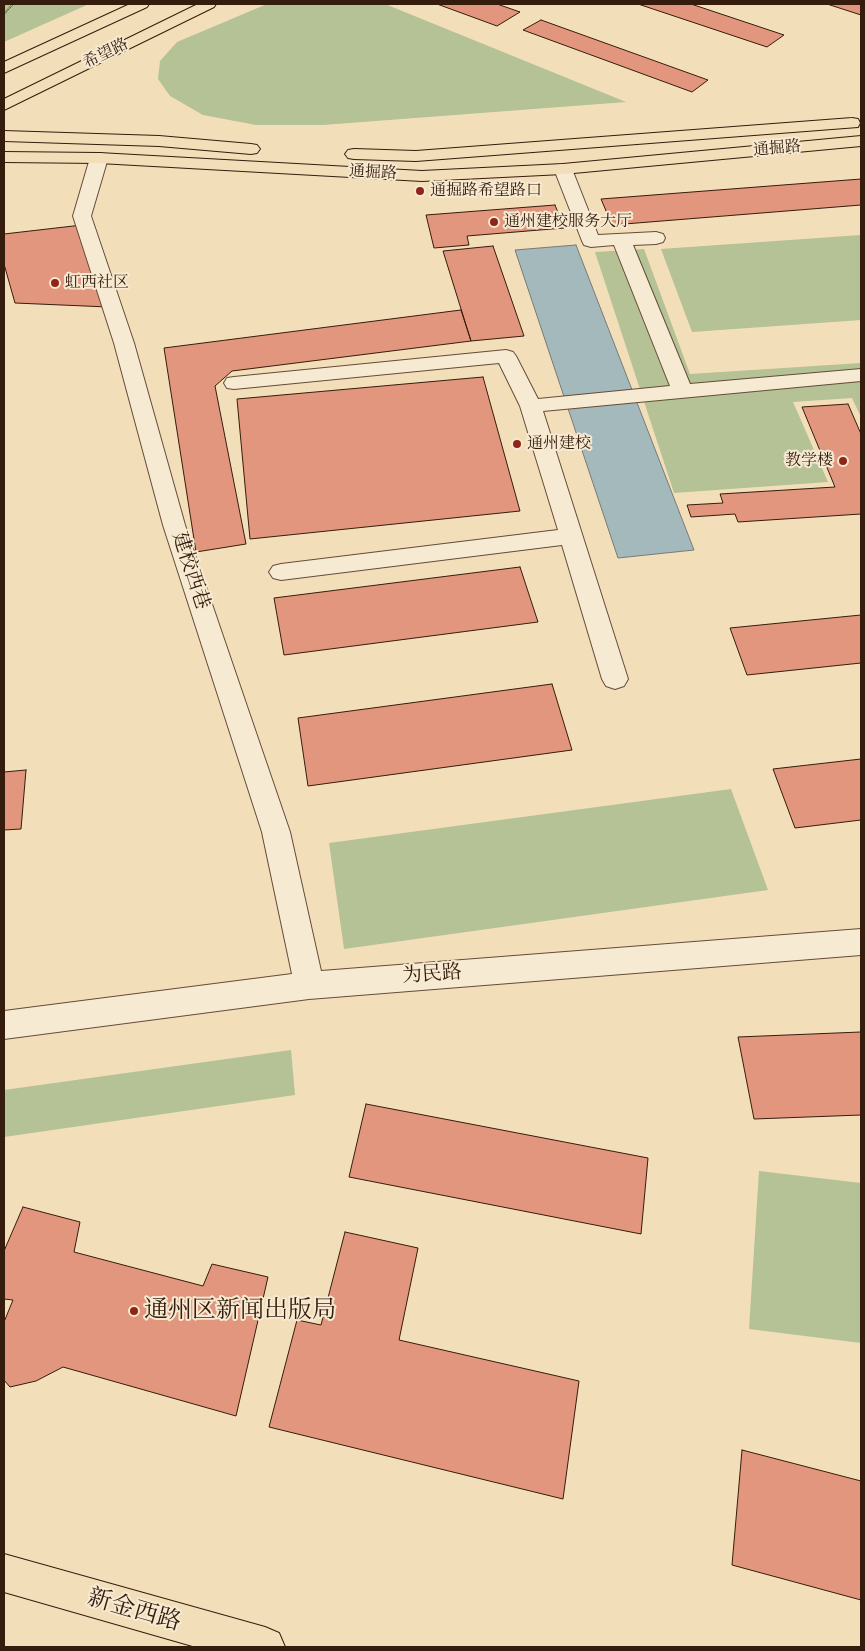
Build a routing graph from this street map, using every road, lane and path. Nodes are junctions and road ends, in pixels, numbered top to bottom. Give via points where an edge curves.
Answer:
1 (13, 4) edge
2 (142, 4) edge
3 (208, 4) edge
4 (4, 14) edge
5 (4, 68) edge
6 (4, 105) edge
7 (861, 123) edge
8 (4, 136) edge
9 (861, 141) edge
10 (264, 150) dead end
11 (340, 154) dead end
12 (4, 157) edge
13 (98, 158) junction
14 (562, 169) junction
15 (656, 238) dead end
16 (621, 239) junction
17 (861, 375) edge
18 (234, 383) dead end
19 (683, 391) junction
20 (531, 406) junction
21 (570, 536) junction
22 (281, 572) dead end
23 (615, 680) dead end
24 (861, 942) edge
25 (309, 985) junction
26 (4, 1025) edge
27 (4, 1573) edge
28 (265, 1647) edge

1 - 4 path
2 - 5 main road, 希望路
3 - 6 main road, 希望路
7 - 11 main road, 通掘路 via 416,156
8 - 10 main road via 159,140
9 - 14 main road, 通掘路
12 - 13 main road, 通掘路
13 - 14 main road, 通掘路 via 422,176
13 - 25 street, 建校西巷 via 82,216 124,343 174,525 276,832
14 - 16 street via 592,241
15 - 16 street
16 - 19 street
17 - 19 street
18 - 20 street via 506,356
19 - 20 street
20 - 21 street
21 - 22 street
21 - 23 street
24 - 25 street, 为民路
25 - 26 street, 为民路
27 - 28 main road, 新金西路

